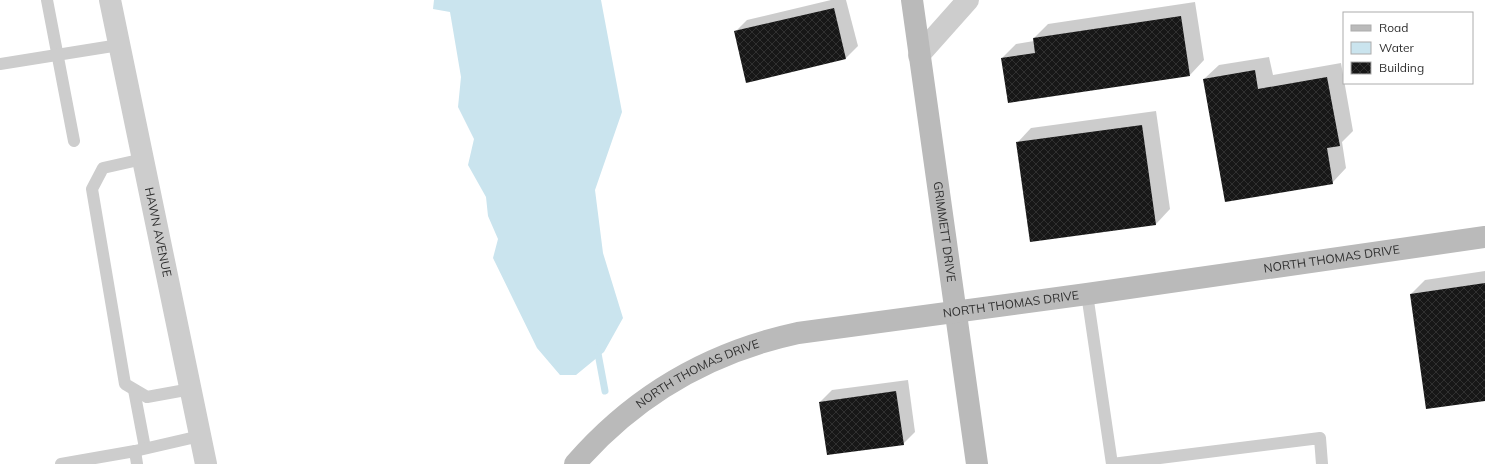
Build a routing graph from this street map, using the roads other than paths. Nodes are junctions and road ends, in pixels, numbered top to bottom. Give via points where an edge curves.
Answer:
1 (47, 0) edge
2 (110, 0) edge
3 (912, 0) edge
4 (968, 0) edge
5 (119, 45) junction
6 (57, 54) junction
7 (919, 55) junction
8 (0, 64) edge
9 (74, 141) dead end
10 (143, 159) junction
11 (1485, 237) edge
12 (1087, 294) junction
13 (955, 312) junction
14 (190, 389) junction
15 (134, 390) junction
16 (200, 436) junction
17 (140, 450) junction
18 (61, 464) edge
19 (137, 464) edge
20 (206, 464) edge
21 (575, 464) edge
22 (977, 464) edge
23 (1112, 464) edge
24 (1322, 464) edge

1 - 6 lane
2 - 5 street, HAWN AVENUE
3 - 7 street, GRIMMETT DRIVE
4 - 7 street
5 - 6 lane
5 - 10 street, HAWN AVENUE
6 - 8 lane
6 - 9 lane
7 - 13 street, GRIMMETT DRIVE
10 - 14 street, HAWN AVENUE
10 - 15 lane via 103,168 92,189 125,384
11 - 12 street, NORTH THOMAS DRIVE
12 - 13 street, NORTH THOMAS DRIVE
12 - 23 lane
13 - 21 street, NORTH THOMAS DRIVE via 798,333 730,352 680,376 638,404
13 - 22 street, GRIMMETT DRIVE
14 - 15 lane via 147,397
14 - 16 street, HAWN AVENUE
15 - 17 lane
16 - 17 lane
16 - 20 street, HAWN AVENUE
17 - 18 lane
17 - 19 lane
23 - 24 lane via 1320,438

